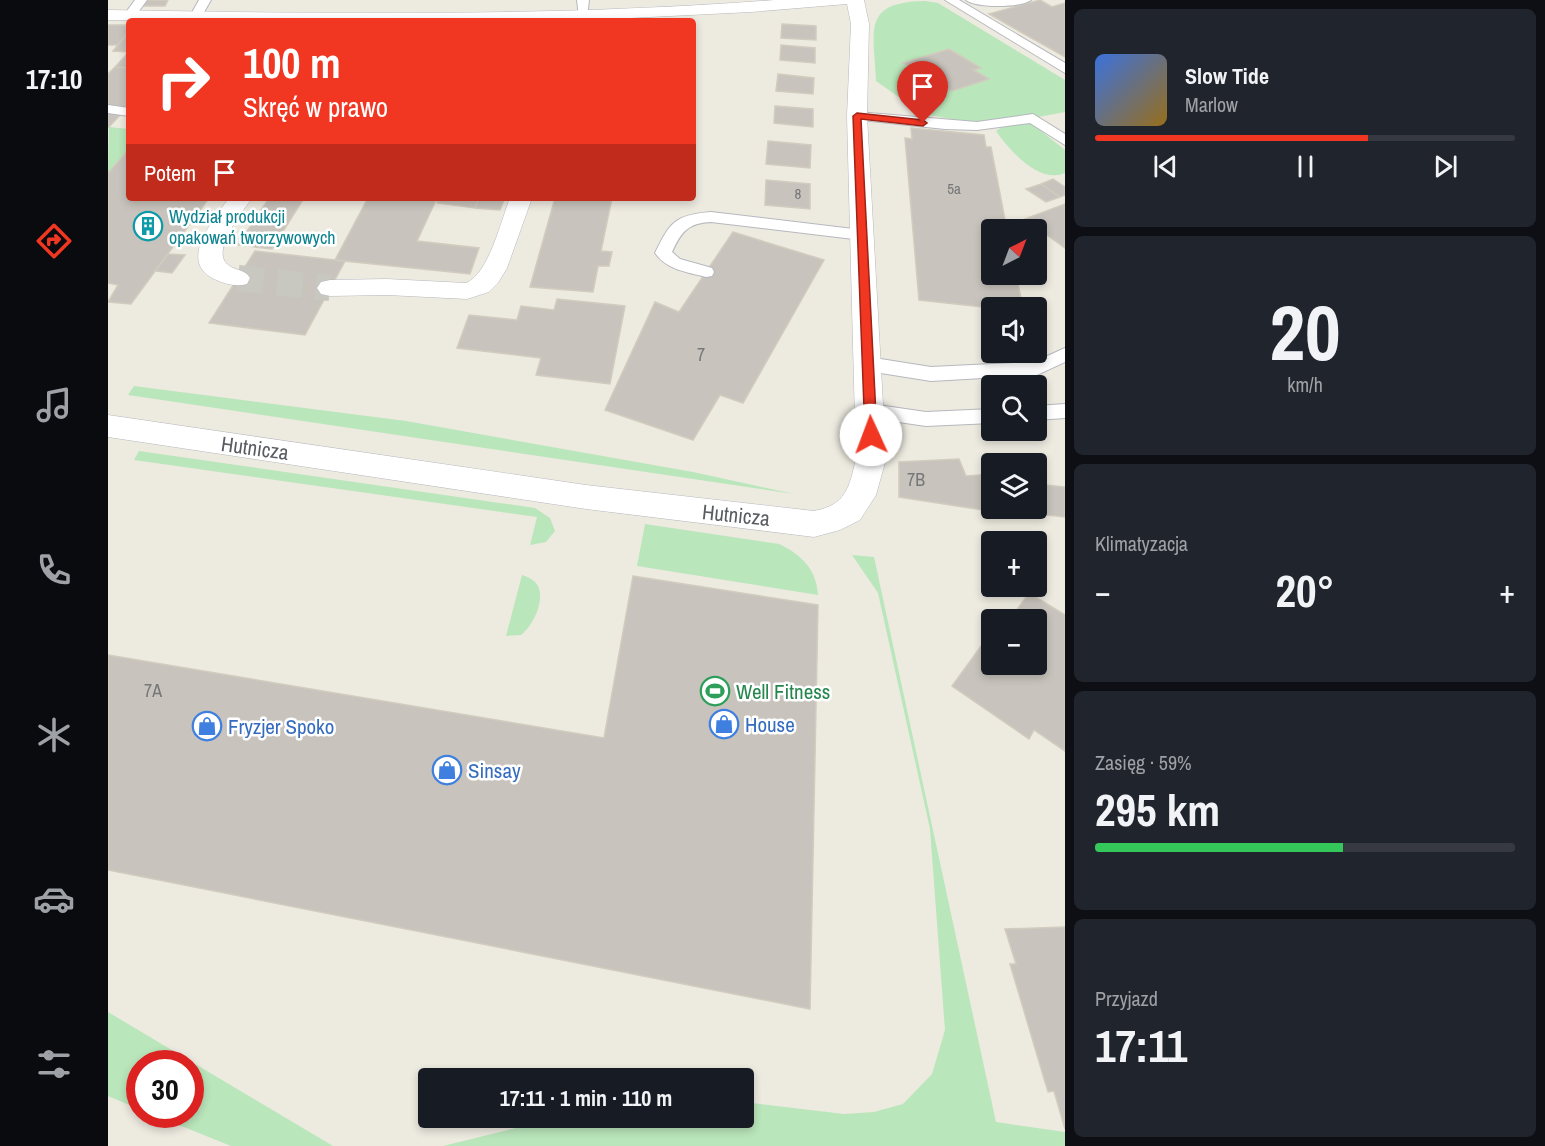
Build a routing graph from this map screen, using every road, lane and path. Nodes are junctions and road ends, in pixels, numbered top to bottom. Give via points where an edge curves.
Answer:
1 (141, 0) edge
2 (205, 0) edge
3 (842, 0) edge
4 (855, 0) edge
5 (951, 0) edge
6 (972, 0) edge
7 (1019, 1) edge
8 (785, 2) edge
9 (579, 12) edge
10 (108, 15) edge
11 (130, 15) junction
12 (195, 16) junction
13 (974, 16) junction
14 (297, 18) edge
15 (381, 18) edge
16 (1065, 69) edge
17 (108, 109) edge
18 (126, 112) edge
19 (857, 116) junction
20 (1065, 141) edge
21 (239, 201) edge
22 (520, 201) edge
23 (862, 235) junction
24 (706, 272) dead end
25 (238, 278) tunnel mouth
26 (330, 288) tunnel mouth
27 (1065, 354) edge
28 (868, 364) junction
29 (871, 411) junction
30 (1065, 411) edge
31 (1047, 412) edge
32 (981, 416) edge
33 (108, 426) edge

1 - 11 lane
2 - 12 lane
3 - 8 street
4 - 19 street, Hutnicza via 860,24
5 - 13 lane
6 - 7 lane
7 - 13 lane
8 - 9 street
9 - 15 street
10 - 11 street
11 - 12 street
12 - 14 street
13 - 16 lane
17 - 18 lane
19 - 20 lane via 967,126 1033,118
19 - 23 street, Hutnicza
21 - 25 street via 210,245 209,258 222,273
22 - 26 street via 492,274 476,289
23 - 24 lane via 711,218 685,222 675,229 663,253 675,263
23 - 28 street, Hutnicza
27 - 28 lane via 1037,369 931,374
28 - 29 street, Hutnicza
29 - 32 lane via 926,419
29 - 33 street, Hutnicza via 872,459 866,487 850,511 835,521 814,524 598,499
30 - 31 lane

